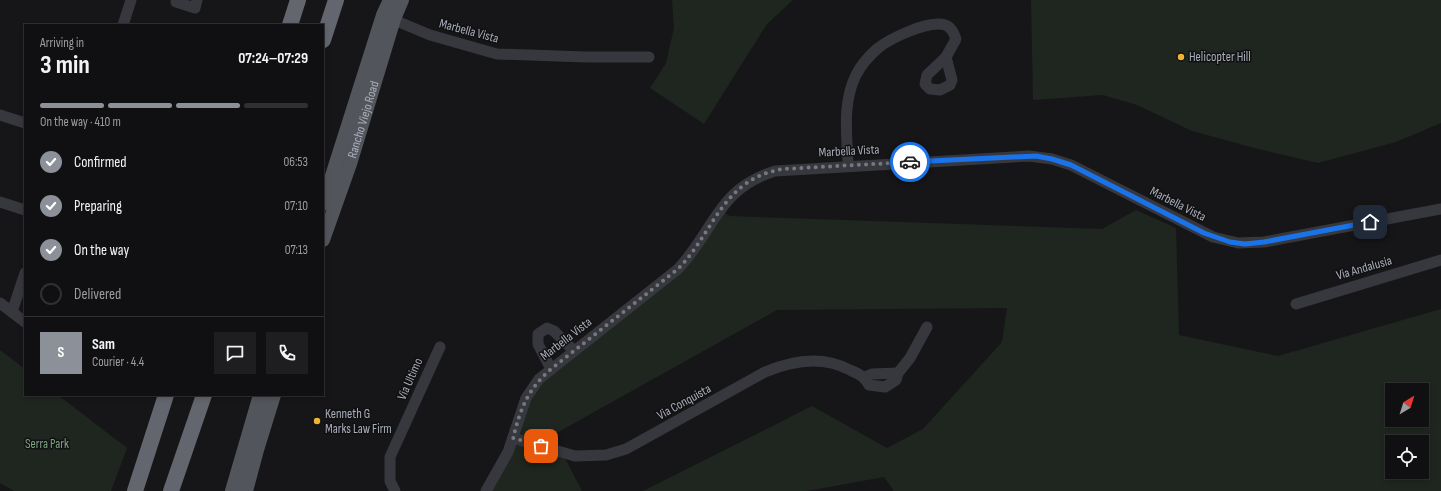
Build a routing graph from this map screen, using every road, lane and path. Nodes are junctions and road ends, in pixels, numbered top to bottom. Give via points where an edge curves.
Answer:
1 (131, 0) edge
2 (177, 0) edge
3 (298, 0) edge
4 (336, 0) edge
5 (390, 0) edge
6 (402, 0) edge
7 (196, 4) edge
8 (388, 17) junction
9 (123, 24) edge
10 (290, 24) edge
11 (324, 37) edge
12 (649, 57) dead end
13 (946, 57) dead end
14 (0, 115) edge
15 (24, 123) edge
16 (848, 165) junction
17 (324, 201) edge
18 (0, 202) edge
19 (1441, 209) edge
20 (24, 210) edge
21 (324, 237) edge
22 (1441, 260) edge
23 (24, 276) edge
24 (0, 303) edge
25 (1296, 304) dead end
26 (12, 312) junction
27 (24, 321) edge
28 (928, 327) dead end
29 (440, 347) dead end
30 (574, 351) junction
31 (551, 369) junction
32 (166, 396) edge
33 (204, 396) edge
34 (260, 396) edge
35 (274, 396) edge
36 (513, 438) junction
37 (135, 491) edge
38 (171, 491) edge
39 (232, 491) edge
40 (246, 491) edge
41 (395, 491) edge
42 (486, 491) edge

1 - 9 street
2 - 7 street via 176,2
3 - 10 highway
4 - 11 highway
5 - 8 main road, Rancho Viejo Road
6 - 8 main road, Rancho Viejo Road
8 - 12 street, Marbella Vista via 430,35 497,54
8 - 17 main road, Rancho Viejo Road
8 - 21 main road, Rancho Viejo Road via 350,164
13 - 16 street via 956,39 946,25 938,24 889,40 868,59 856,75 848,99
14 - 15 street
16 - 19 street, Marbella Vista via 1045,157 1071,165 1213,237 1238,243 1264,242
16 - 30 street, Marbella Vista via 775,171 744,184 725,202 678,269
18 - 20 street
22 - 25 street, Via Andalusia
23 - 26 street
24 - 26 street
26 - 27 street
28 - 36 street, Via Conquista via 898,373 872,374 865,377 823,360 783,364 626,449 606,455 575,456
29 - 41 street, Via Ultimo via 390,457 390,481
30 - 31 street, Marbella Vista
30 - 31 street via 554,331 547,328 538,334 538,344
31 - 36 street, Marbella Vista via 534,385 526,398
32 - 37 highway
33 - 38 highway
34 - 39 main road
35 - 40 main road
36 - 42 street, Marbella Vista via 502,464

